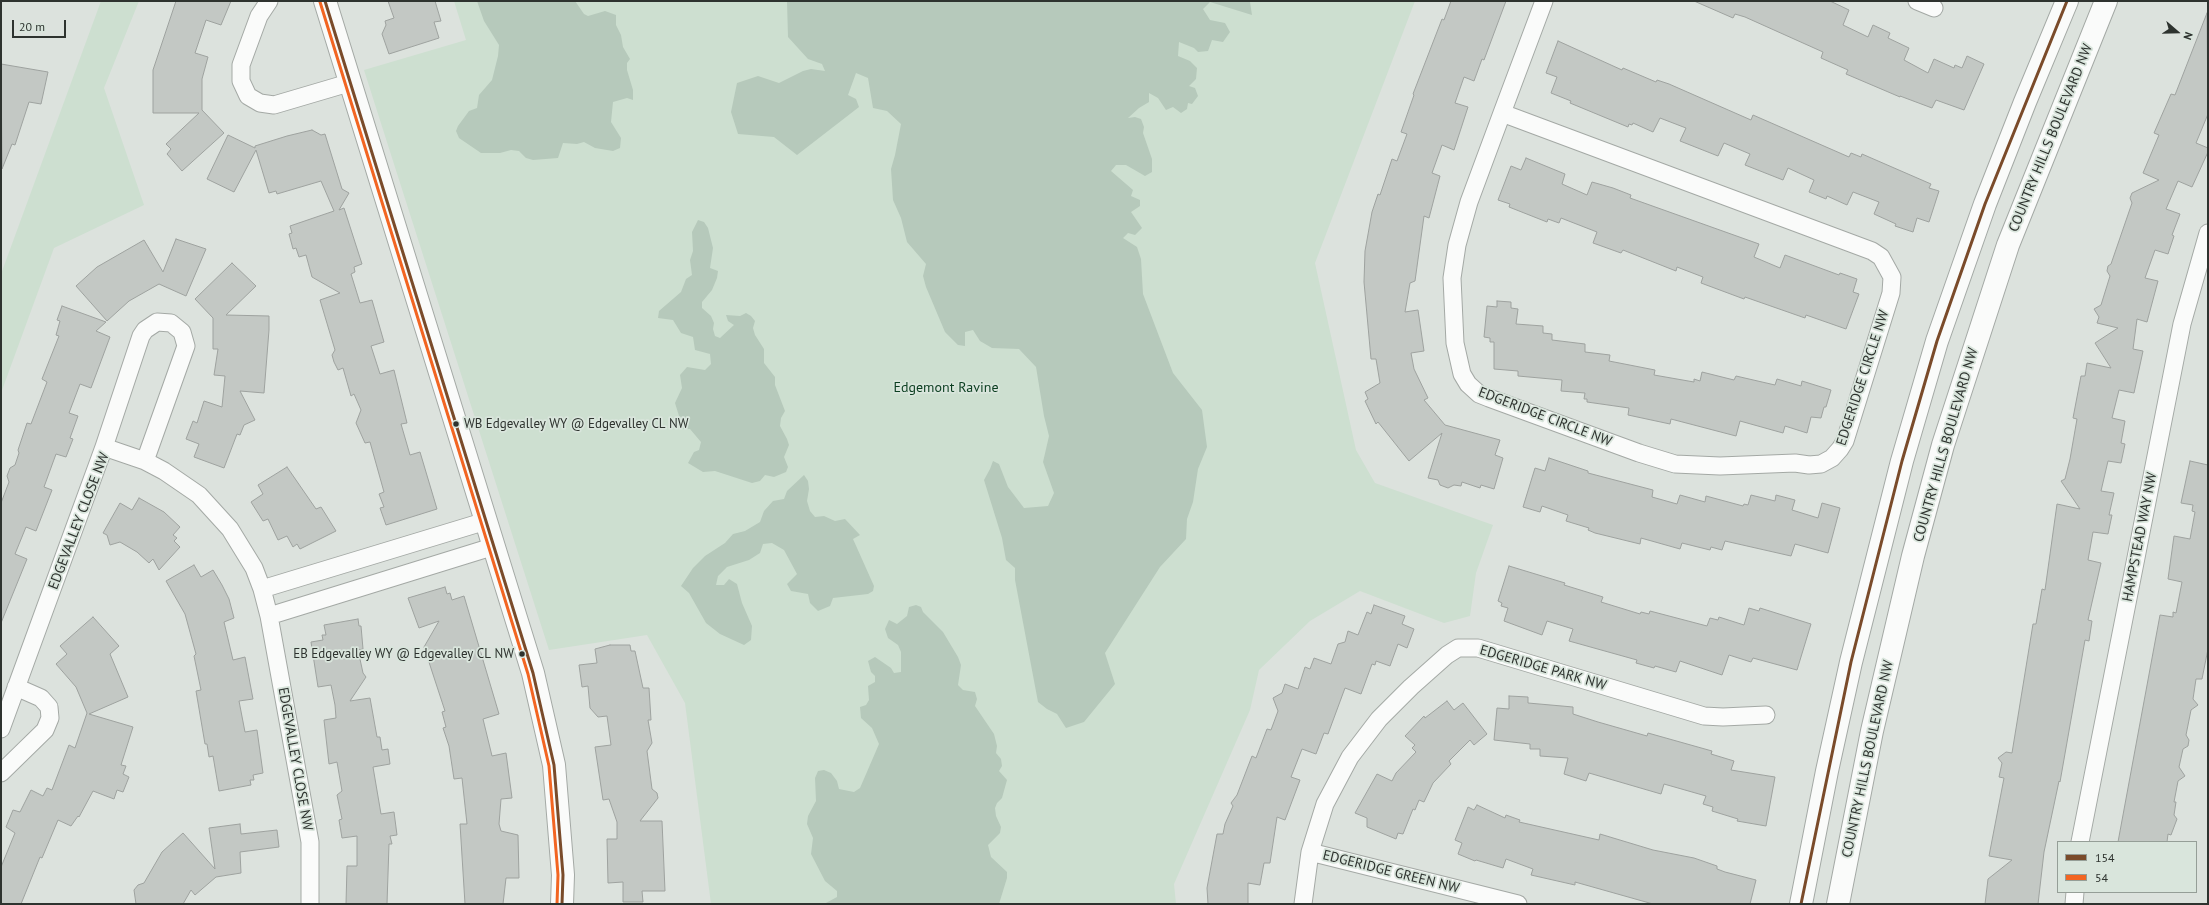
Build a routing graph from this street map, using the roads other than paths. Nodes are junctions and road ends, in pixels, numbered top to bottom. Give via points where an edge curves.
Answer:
1 (269, 1) edge
2 (325, 1) edge
3 (1544, 1) edge
4 (1917, 1) edge
5 (2067, 1) edge
6 (2106, 1) edge
7 (1934, 8) dead end
8 (352, 82) junction
9 (1502, 112) junction
10 (2206, 243) edge
11 (104, 447) junction
12 (145, 461) junction
13 (486, 521) junction
14 (495, 546) junction
15 (262, 589) junction
16 (270, 616) junction
17 (16, 687) junction
18 (1766, 715) dead end
19 (1, 729) edge
20 (1, 773) edge
21 (2080, 841) edge
22 (1310, 852) junction
23 (2075, 893) edge
24 (310, 904) edge
25 (562, 904) edge
26 (1303, 904) edge
27 (1518, 904) edge
28 (1801, 904) edge
29 (1838, 904) edge
30 (2074, 904) edge

1 - 8 street via 259,16 241,65 241,81 248,96 260,103 274,105
2 - 8 main road
3 - 9 street, EDGERIDGE CIRCLE NW
4 - 7 street
5 - 28 main road via 1985,204 1938,341 1902,461 1851,662
6 - 29 main road, COUNTRY HILLS BOULEVARD NW via 2008,245 1943,445 1913,556 1872,731
8 - 13 main road
9 - 9 street, EDGERIDGE CIRCLE NW via 1469,202 1457,245 1452,278 1455,343 1462,374 1474,390 1489,398 1616,445 1675,464 1702,466 1795,463 1809,466 1821,464 1832,458 1845,441 1891,293 1892,277 1881,257 1872,251
10 - 21 street, HAMPSTEAD WAY NW via 2182,324
11 - 12 street, EDGEVALLEY CLOSE NW
11 - 12 street via 141,336 157,322 171,323 182,332 186,346
11 - 17 street, EDGEVALLEY CLOSE NW
12 - 15 street, EDGEVALLEY CLOSE NW via 182,482 215,511 243,548
13 - 14 main road
13 - 15 street
14 - 16 street
14 - 25 main road via 533,673 554,766 563,875
15 - 16 street, EDGEVALLEY CLOSE NW
16 - 24 street, EDGEVALLEY CLOSE NW via 310,842
17 - 19 street, EDGEVALLEY CLOSE NW
17 - 20 street via 41,698 49,707 50,718 45,730
18 - 22 street, EDGERIDGE PARK NW via 1704,716 1478,648 1458,648 1400,698 1350,757 1325,804
22 - 26 street, EDGERIDGE PARK NW
22 - 27 street, EDGERIDGE GREEN NW
23 - 30 street

